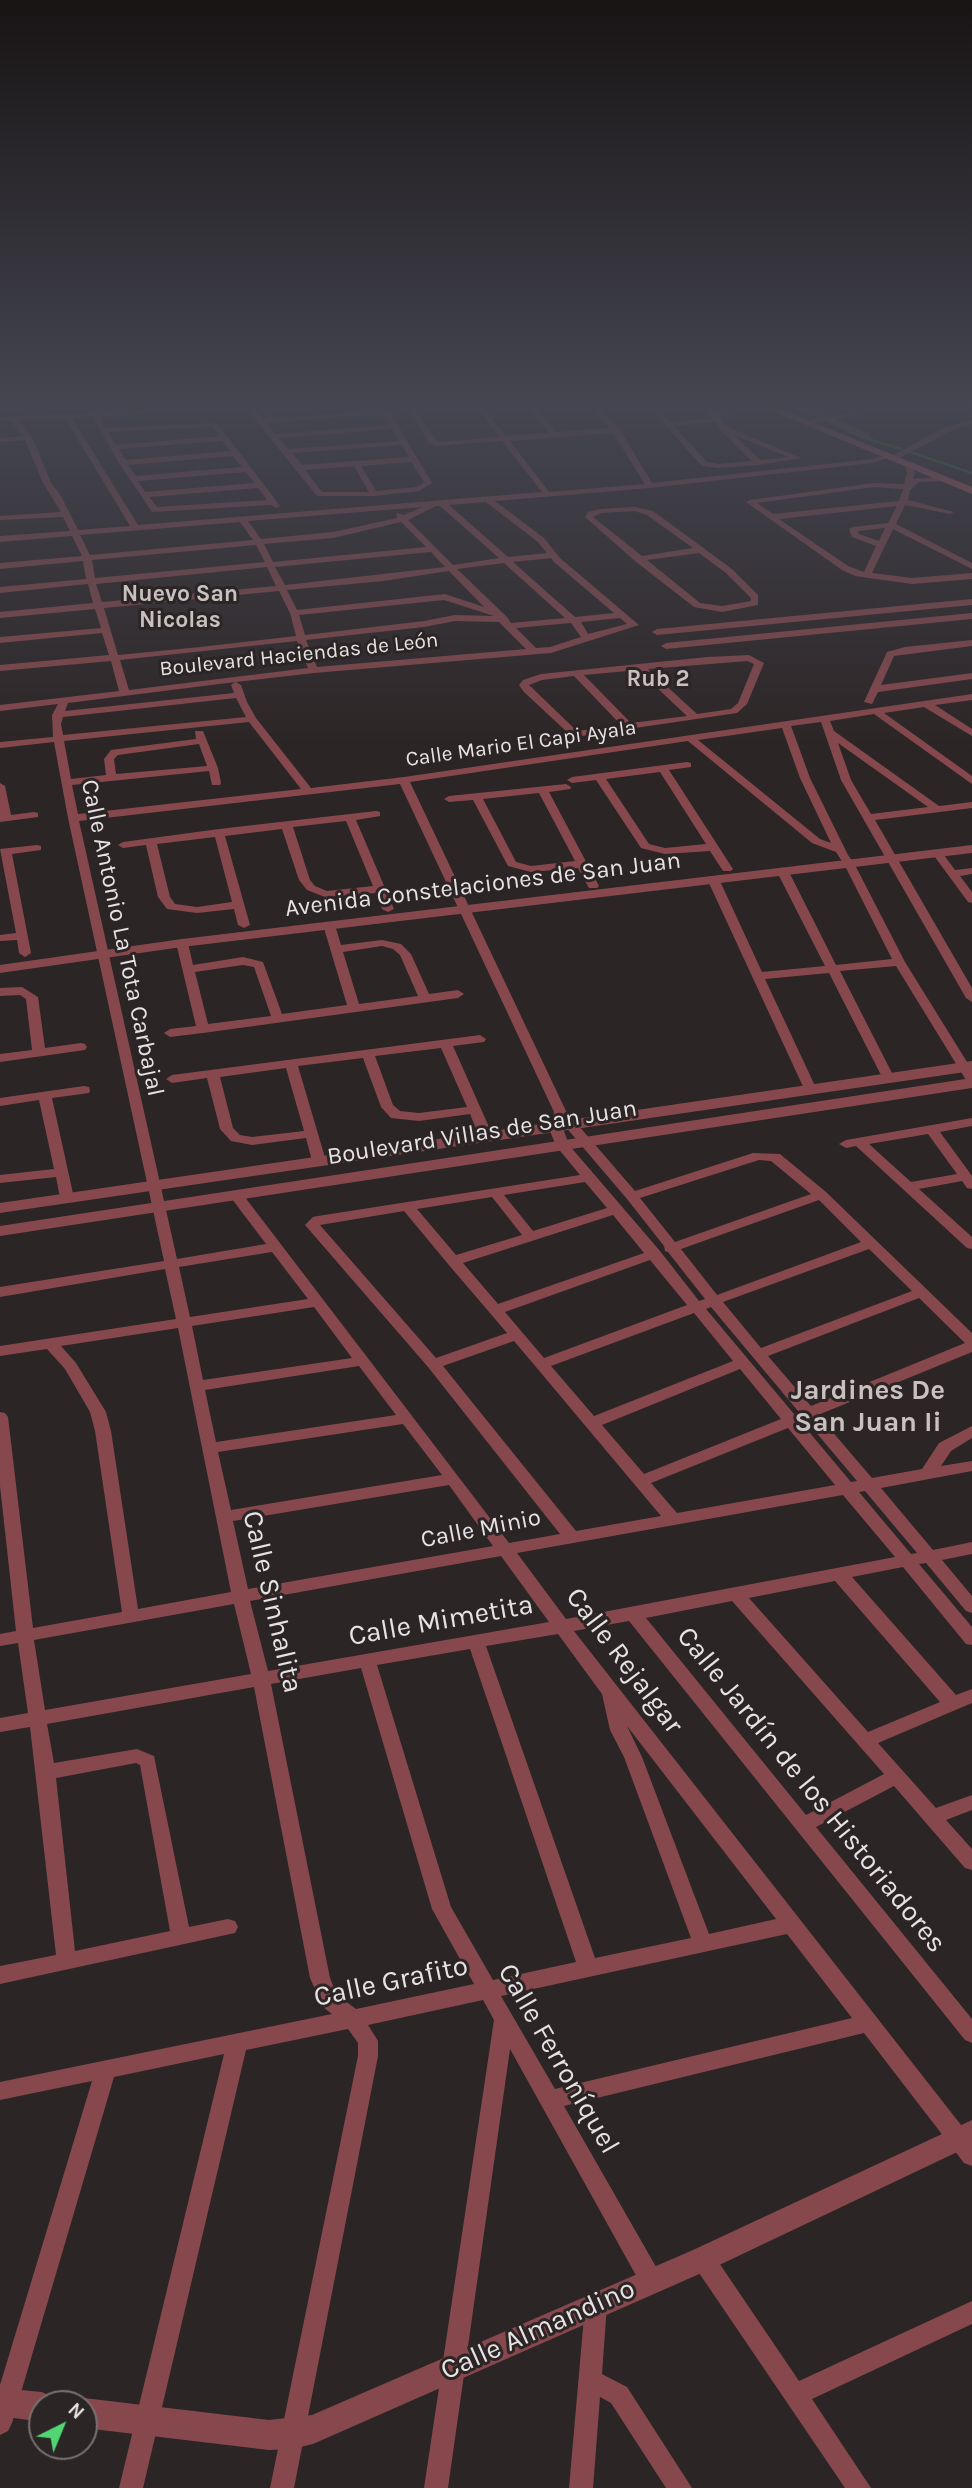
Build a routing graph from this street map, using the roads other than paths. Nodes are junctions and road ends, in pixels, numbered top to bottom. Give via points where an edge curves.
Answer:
1 (69, 522) edge
2 (132, 522) edge
3 (205, 522) edge
4 (244, 522) edge
5 (394, 522) edge
6 (405, 522) edge
7 (461, 522) edge
8 (518, 522) edge
9 (597, 522) edge
10 (660, 522) edge
11 (778, 522) edge
12 (893, 522) edge
13 (892, 525) junction
14 (135, 528) junction
15 (76, 533) junction
16 (0, 540) edge
17 (259, 542) junction
18 (881, 545) junction
19 (433, 549) junction
20 (699, 550) junction
21 (552, 555) junction
22 (87, 557) junction
23 (638, 559) junction
24 (504, 560) junction
25 (270, 563) junction
26 (2, 565) edge
27 (972, 566) edge
28 (451, 568) junction
29 (866, 576) junction
30 (972, 576) edge
31 (91, 582) junction
32 (280, 588) junction
33 (0, 590) edge
34 (972, 602) edge
35 (99, 606) junction
36 (739, 608) junction
37 (722, 610) junction
38 (294, 613) junction
39 (0, 615) edge
40 (621, 615) junction
41 (840, 615) junction
42 (972, 616) edge
43 (811, 618) junction
44 (504, 620) junction
45 (571, 620) junction
46 (751, 624) junction
47 (735, 625) junction
48 (846, 628) junction
49 (106, 630) junction
50 (680, 630) junction
51 (814, 630) junction
52 (657, 632) dead end
53 (300, 638) junction
54 (586, 638) junction
55 (0, 640) edge
56 (972, 643) edge
57 (691, 644) junction
58 (666, 646) dead end
59 (533, 651) junction
60 (112, 656) junction
61 (704, 661) junction
62 (640, 667) junction
63 (0, 668) edge
64 (314, 670) junction
65 (576, 673) junction
66 (972, 676) edge
67 (235, 680) junction
68 (170, 688) junction
69 (876, 689) junction
70 (125, 693) junction
71 (239, 695) junction
72 (972, 697) edge
73 (64, 700) junction
74 (176, 702) junction
75 (869, 702) dead end
76 (926, 704) junction
77 (1, 707) edge
78 (877, 712) junction
79 (57, 715) junction
80 (695, 718) junction
81 (252, 719) junction
82 (825, 720) junction
83 (196, 725) junction
84 (786, 726) junction
85 (629, 727) junction
86 (829, 732) junction
87 (972, 733) edge
88 (575, 734) junction
89 (547, 738) dead end
90 (58, 739) junction
91 (692, 740) junction
92 (202, 741) junction
93 (0, 745) edge
94 (687, 765) dead end
95 (213, 768) junction
96 (663, 769) junction
97 (599, 776) junction
98 (111, 778) junction
99 (404, 780) junction
100 (972, 780) edge
101 (67, 782) junction
102 (216, 783) dead end
103 (0, 786) edge
104 (542, 789) junction
105 (308, 790) junction
106 (477, 796) junction
107 (449, 799) dead end
108 (972, 805) edge
109 (937, 809) junction
110 (376, 814) dead end
111 (34, 815) dead end
112 (350, 817) junction
113 (3, 818) edge
114 (73, 818) junction
115 (867, 818) junction
116 (286, 824) junction
117 (219, 832) junction
118 (972, 839) edge
119 (151, 842) junction
120 (123, 845) dead end
121 (713, 847) junction
122 (37, 848) dead end
123 (972, 849) edge
124 (3, 851) edge
125 (937, 853) junction
126 (888, 854) junction
127 (844, 857) junction
128 (582, 864) junction
129 (727, 869) junction
130 (972, 871) edge
131 (783, 872) junction
132 (952, 874) junction
133 (714, 881) junction
134 (593, 886) junction
135 (379, 889) junction
136 (972, 900) edge
137 (238, 905) junction
138 (462, 907) junction
139 (388, 909) junction
140 (244, 925) junction
141 (329, 925) junction
142 (21, 936) junction
143 (0, 938) edge
144 (182, 943) junction
145 (103, 949) junction
146 (336, 949) junction
147 (25, 953) junction
148 (0, 957) edge
149 (899, 962) junction
150 (831, 968) junction
151 (0, 969) edge
152 (188, 969) junction
153 (759, 976) junction
154 (0, 992) edge
155 (458, 994) dead end
156 (425, 998) junction
157 (972, 998) edge
158 (354, 1009) junction
159 (278, 1019) junction
160 (203, 1029) junction
161 (170, 1033) dead end
162 (480, 1039) dead end
163 (446, 1044) junction
164 (81, 1047) dead end
165 (38, 1052) junction
166 (368, 1054) junction
167 (0, 1058) edge
168 (291, 1065) junction
169 (970, 1074) edge
170 (214, 1075) junction
171 (172, 1079) dead end
172 (889, 1079) junction
173 (84, 1090) dead end
174 (811, 1090) junction
175 (45, 1096) junction
176 (0, 1102) edge
177 (473, 1110) junction
178 (563, 1120) junction
179 (972, 1122) edge
180 (930, 1129) junction
181 (310, 1134) junction
182 (486, 1136) junction
183 (585, 1142) junction
184 (563, 1146) junction
185 (319, 1161) junction
186 (61, 1172) junction
187 (590, 1177) junction
188 (0, 1179) edge
189 (969, 1181) edge
190 (155, 1185) junction
191 (908, 1187) junction
192 (496, 1193) junction
193 (236, 1195) junction
194 (821, 1195) junction
195 (632, 1196) junction
196 (67, 1198) junction
197 (407, 1206) junction
198 (158, 1207) junction
199 (0, 1208) edge
200 (617, 1209) junction
201 (0, 1231) edge
202 (530, 1236) junction
203 (871, 1243) junction
204 (972, 1244) edge
205 (276, 1247) junction
206 (670, 1248) junction
207 (655, 1254) junction
208 (453, 1261) junction
209 (172, 1266) junction
210 (0, 1292) edge
211 (920, 1293) junction
212 (714, 1301) junction
213 (318, 1302) junction
214 (698, 1307) junction
215 (495, 1310) junction
216 (183, 1323) junction
217 (517, 1335) junction
218 (50, 1343) junction
219 (972, 1344) edge
220 (0, 1351) edge
221 (759, 1354) junction
222 (363, 1361) junction
223 (743, 1362) junction
224 (433, 1364) junction
225 (541, 1364) junction
226 (197, 1386) junction
227 (808, 1413) junction
228 (0, 1417) edge
229 (407, 1418) junction
230 (792, 1420) junction
231 (592, 1423) junction
232 (972, 1430) edge
233 (210, 1448) junction
234 (972, 1466) edge
235 (929, 1473) junction
236 (453, 1479) junction
237 (641, 1481) junction
238 (868, 1483) junction
239 (847, 1487) junction
240 (224, 1517) junction
241 (673, 1519) junction
242 (571, 1536) junction
243 (505, 1550) junction
244 (970, 1551) edge
245 (929, 1557) junction
246 (908, 1561) junction
247 (839, 1574) junction
248 (736, 1594) junction
249 (241, 1598) junction
250 (972, 1607) edge
251 (633, 1614) junction
252 (131, 1616) junction
253 (563, 1626) junction
254 (25, 1635) junction
255 (972, 1639) edge
256 (0, 1640) edge
257 (476, 1641) junction
258 (367, 1660) junction
259 (261, 1679) junction
260 (608, 1689) junction
261 (972, 1696) edge
262 (953, 1704) junction
263 (36, 1718) junction
264 (0, 1725) edge
265 (866, 1740) junction
266 (46, 1772) junction
267 (897, 1776) junction
268 (972, 1802) edge
269 (934, 1817) junction
270 (803, 1825) junction
271 (972, 1863) edge
272 (793, 1924) junction
273 (228, 1927) dead end
274 (181, 1937) junction
275 (703, 1943) junction
276 (66, 1960) junction
277 (588, 1967) junction
278 (3, 1974) edge
279 (488, 1989) junction
280 (353, 2019) junction
281 (503, 2019) junction
282 (869, 2023) junction
283 (972, 2034) edge
284 (237, 2043) junction
285 (106, 2070) junction
286 (0, 2091) edge
287 (548, 2099) junction
288 (967, 2142) edge
289 (702, 2259) junction
290 (651, 2280) junction
291 (596, 2305) junction
292 (972, 2312) edge
293 (453, 2368) junction
294 (591, 2383) junction
295 (794, 2395) junction
296 (28, 2408) edge
297 (2, 2409) edge
298 (98, 2415) edge
299 (147, 2421) junction
300 (292, 2434) junction
301 (131, 2488) edge
302 (282, 2488) edge
303 (436, 2488) edge
304 (581, 2488) edge
305 (680, 2488) edge
306 (859, 2488) edge

1 - 15 street
2 - 14 street
3 - 14 street
4 - 17 street
5 - 17 street via 353,532
6 - 19 street
7 - 24 street
8 - 21 street
9 - 23 street
10 - 20 street
11 - 29 street via 845,568
12 - 13 street
13 - 18 street
13 - 18 street via 853,529 855,535
13 - 27 street
14 - 15 street
15 - 16 street
15 - 22 street
17 - 22 street
17 - 25 street
18 - 29 street
19 - 25 street
19 - 28 street
20 - 23 street
20 - 36 street via 755,597 755,603
21 - 24 street
21 - 40 street
22 - 26 street
22 - 31 street
23 - 37 street via 697,606
24 - 28 street
24 - 45 street
25 - 31 street
25 - 32 street
28 - 32 street
28 - 44 street
29 - 30 street via 912,581
31 - 33 street
31 - 35 street
32 - 35 street
32 - 38 street
34 - 41 street
35 - 39 street
35 - 49 street
36 - 37 street
36 - 46 street
37 - 47 street
38 - 44 street via 451,597
38 - 53 street
40 - 45 street
40 - 54 street, Boulevard Haciendas de León via 634,625
41 - 43 street
41 - 48 street
42 - 48 street
43 - 46 street
43 - 51 street
44 - 45 street
44 - 53 street via 455,618
44 - 59 street
45 - 54 street
46 - 47 street
47 - 50 street
48 - 51 street
49 - 55 street
49 - 60 street
50 - 52 street
50 - 57 street
51 - 57 street
53 - 60 street
53 - 64 street
54 - 59 street, Boulevard Haciendas de León
56 - 69 street via 890,654
57 - 58 street
57 - 61 street
59 - 64 street, Boulevard Haciendas de León
60 - 63 street
60 - 70 street
61 - 62 street
61 - 80 street via 749,658 759,663 740,707
62 - 65 street
62 - 80 street
64 - 67 street, Boulevard Haciendas de León
65 - 85 street
65 - 88 street via 535,678 524,685
66 - 69 street
67 - 68 street, Boulevard Haciendas de León
67 - 71 street
68 - 70 street, Boulevard Haciendas de León
68 - 74 street
69 - 75 street
70 - 73 street, Boulevard Haciendas de León
71 - 74 street
71 - 81 street
72 - 76 street, Calle Mario El Capi Ayala
73 - 77 street, Boulevard Haciendas de León
73 - 79 street, Calle Antonio La Tota Carbajal
74 - 79 street
76 - 78 street, Calle Mario El Capi Ayala
76 - 87 street
78 - 82 street, Calle Mario El Capi Ayala
78 - 100 street
79 - 90 street, Calle Antonio La Tota Carbajal
80 - 85 street
81 - 83 street
81 - 105 street
82 - 84 street, Calle Mario El Capi Ayala
82 - 86 street
83 - 90 street
83 - 92 street
84 - 91 street, Calle Mario El Capi Ayala
84 - 127 street via 805,778
85 - 88 street
86 - 109 street
86 - 115 street via 846,780
88 - 89 street
90 - 93 street
90 - 101 street, Calle Antonio La Tota Carbajal
91 - 99 street, Calle Mario El Capi Ayala
91 - 127 street via 816,841
92 - 95 street
92 - 98 street via 115,752 109,759
94 - 96 street
95 - 98 street
95 - 102 street
96 - 97 street
96 - 121 street
97 - 104 street
97 - 121 street via 645,846 665,851
98 - 101 street
99 - 105 street, Calle Mario El Capi Ayala
99 - 138 street
101 - 114 street, Calle Antonio La Tota Carbajal
103 - 113 street
104 - 106 street
104 - 128 street
105 - 114 street, Calle Mario El Capi Ayala
106 - 107 street
106 - 128 street via 512,864 531,869
108 - 109 street
109 - 115 street
110 - 112 street
111 - 113 street
112 - 116 street
112 - 135 street
114 - 145 street, Calle Antonio La Tota Carbajal
115 - 126 street
116 - 117 street
116 - 135 street via 311,888 325,894
117 - 119 street
117 - 137 street
118 - 126 street, Avenida Constelaciones de San Juan
119 - 120 street
119 - 137 street via 164,897 171,907 197,910
121 - 129 street
122 - 124 street
123 - 125 street, Avenida Constelaciones de San Juan
124 - 142 street
125 - 126 street, Avenida Constelaciones de San Juan
125 - 132 street
126 - 127 street, Avenida Constelaciones de San Juan
126 - 157 street
127 - 129 street, Avenida Constelaciones de San Juan
127 - 131 street, Avenida Constelaciones de San Juan
127 - 149 street
128 - 134 street
129 - 134 street, Avenida Constelaciones de San Juan
130 - 132 street
131 - 133 street, Avenida Constelaciones de San Juan
131 - 150 street
132 - 136 street
133 - 138 street, Avenida Constelaciones de San Juan
133 - 153 street
134 - 138 street, Avenida Constelaciones de San Juan
135 - 139 street
137 - 140 street
138 - 139 street, Avenida Constelaciones de San Juan
138 - 141 street, Avenida Constelaciones de San Juan
138 - 178 street
139 - 140 street, Avenida Constelaciones de San Juan
140 - 145 street, Avenida Constelaciones de San Juan
141 - 144 street, Avenida Constelaciones de San Juan
141 - 146 street
142 - 143 street
142 - 147 street
144 - 145 street, Avenida Constelaciones de San Juan
144 - 152 street
145 - 147 street, Avenida Constelaciones de San Juan
145 - 151 street, Avenida Constelaciones de San Juan
145 - 190 street, Calle Antonio La Tota Carbajal
146 - 156 street via 382,943 397,946
146 - 158 street
147 - 148 street, Avenida Constelaciones de San Juan
149 - 150 street
149 - 169 street
150 - 153 street
150 - 172 street
152 - 159 street via 243,961 259,965
152 - 160 street
153 - 174 street
154 - 165 street via 22,991 32,997
155 - 156 street
156 - 158 street
158 - 159 street
159 - 160 street
160 - 161 street
162 - 163 street
163 - 166 street
163 - 177 street
164 - 165 street
165 - 167 street
166 - 168 street
166 - 177 street via 387,1107 396,1115
168 - 170 street
168 - 181 street
169 - 172 street, Boulevard Villas de San Juan
169 - 183 street, Boulevard Villas de San Juan
170 - 171 street
170 - 181 street via 227,1129 236,1138 252,1141
172 - 174 street, Boulevard Villas de San Juan
173 - 175 street
174 - 178 street, Boulevard Villas de San Juan
175 - 176 street
175 - 186 street
177 - 182 street
178 - 182 street, Boulevard Villas de San Juan
178 - 183 street
178 - 184 street via 559,1138
179 - 180 street
180 - 189 street
180 - 191 street via 852,1143
181 - 185 street
182 - 185 street, Boulevard Villas de San Juan
183 - 184 street, Boulevard Villas de San Juan
183 - 195 street
184 - 187 street
184 - 193 street, Boulevard Villas de San Juan
185 - 190 street, Boulevard Villas de San Juan
186 - 188 street
186 - 196 street
187 - 192 street
187 - 200 street
189 - 191 street
190 - 196 street, Boulevard Villas de San Juan
190 - 198 street, Calle Sinhalita
191 - 204 street
192 - 197 street
192 - 202 street
193 - 198 street, Boulevard Villas de San Juan
193 - 205 street, Calle Rejalgar
194 - 195 street via 775,1157 758,1156
194 - 203 street
194 - 206 street
195 - 206 street
196 - 199 street, Boulevard Villas de San Juan
197 - 208 street
197 - 224 street via 318,1220 312,1225
198 - 201 street, Boulevard Villas de San Juan
198 - 209 street, Calle Sinhalita
200 - 202 street
200 - 207 street
202 - 208 street
203 - 211 street
203 - 212 street
205 - 209 street
205 - 213 street, Calle Rejalgar
206 - 212 street
207 - 214 street
207 - 215 street
208 - 215 street
209 - 210 street
209 - 216 street, Calle Sinhalita
211 - 219 street
211 - 221 street
212 - 214 street
212 - 221 street
213 - 216 street
213 - 222 street, Calle Rejalgar
214 - 223 street
214 - 225 street
215 - 217 street
216 - 218 street
216 - 226 street, Calle Sinhalita
217 - 224 street
217 - 225 street
218 - 220 street
218 - 252 street via 71,1366 101,1422
219 - 227 street
221 - 227 street
222 - 226 street
222 - 229 street, Calle Rejalgar
223 - 230 street
223 - 231 street
224 - 242 street
225 - 231 street
226 - 233 street, Calle Sinhalita
227 - 238 street
228 - 254 street
229 - 233 street
229 - 236 street, Calle Rejalgar
230 - 237 street
230 - 239 street
231 - 237 street
232 - 235 street via 945,1447
233 - 240 street, Calle Sinhalita
234 - 235 street, Calle Minio
235 - 238 street, Calle Minio
236 - 240 street
236 - 243 street, Calle Rejalgar
237 - 241 street
238 - 239 street, Calle Minio
238 - 245 street
239 - 241 street, Calle Minio
239 - 246 street
240 - 249 street, Calle Sinhalita
241 - 242 street, Calle Minio
242 - 243 street, Calle Minio
243 - 249 street, Calle Minio
243 - 253 street, Calle Rejalgar
244 - 245 street, Calle Mimetita
245 - 246 street, Calle Mimetita
245 - 250 street
246 - 247 street, Calle Mimetita
246 - 255 street
247 - 248 street, Calle Mimetita
247 - 262 street
248 - 251 street, Calle Mimetita
248 - 265 street
249 - 252 street, Calle Minio
249 - 259 street, Calle Sinhalita
251 - 253 street, Calle Mimetita
251 - 270 street, Calle Jardín de los Historiadores
252 - 254 street, Calle Minio
253 - 257 street, Calle Mimetita
253 - 260 street, Calle Rejalgar
254 - 256 street, Calle Minio
254 - 263 street
257 - 258 street, Calle Mimetita
257 - 277 street
258 - 259 street, Calle Mimetita
258 - 279 street, Calle Ferroníquel via 442,1909
259 - 263 street, Calle Mimetita
259 - 280 street, Calle Sinhalita via 320,1978 330,2001
260 - 272 street, Calle Rejalgar
260 - 275 street via 619,1730
261 - 262 street
262 - 265 street
263 - 264 street, Calle Mimetita
263 - 266 street
265 - 267 street
266 - 274 street via 137,1756 148,1761
266 - 276 street
267 - 269 street
267 - 270 street
268 - 269 street
269 - 271 street
270 - 283 street, Calle Jardín de los Historiadores
272 - 275 street, Calle Grafito
272 - 282 street, Calle Rejalgar
273 - 274 street
274 - 276 street
275 - 277 street, Calle Grafito
276 - 278 street
277 - 279 street, Calle Grafito
279 - 280 street, Calle Grafito
279 - 281 street, Calle Ferroníquel
280 - 284 street, Calle Grafito
280 - 300 street via 368,2041 368,2056
281 - 287 street, Calle Ferroníquel
281 - 293 street
282 - 287 street
282 - 288 street, Calle Rejalgar
284 - 285 street, Calle Grafito
284 - 299 street
285 - 286 street, Calle Grafito
285 - 297 street
287 - 290 street, Calle Ferroníquel
288 - 289 street, Calle Almandino
289 - 290 street, Calle Almandino
289 - 295 street
290 - 291 street, Calle Almandino
291 - 293 street, Calle Almandino
291 - 294 street
292 - 295 street
293 - 300 street, Calle Almandino via 330,2423
293 - 303 street
294 - 304 street
294 - 305 street via 619,2395
295 - 306 street
296 - 297 street
298 - 299 street, Calle Almandino
299 - 300 street, Calle Almandino
299 - 301 street
300 - 302 street

